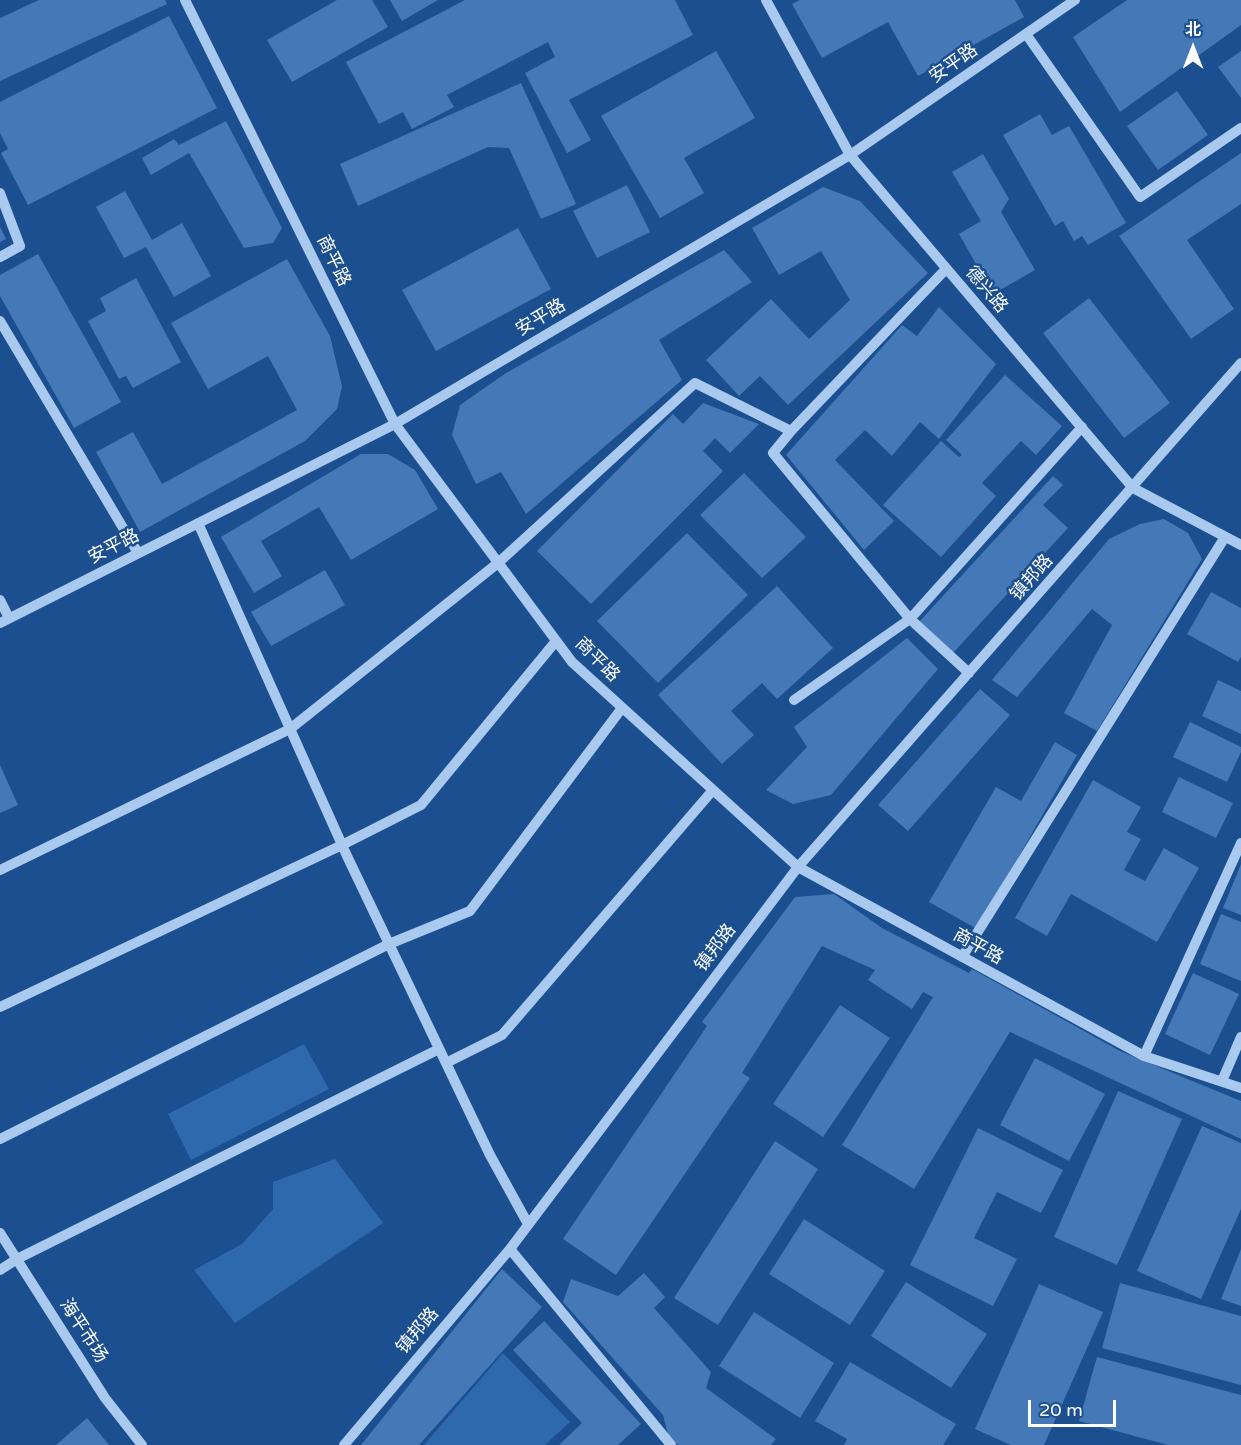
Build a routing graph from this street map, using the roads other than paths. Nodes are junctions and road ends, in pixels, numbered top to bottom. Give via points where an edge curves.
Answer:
1 (185, 0) edge
2 (766, 0) edge
3 (1075, 0) edge
4 (1026, 34) junction
5 (1241, 128) edge
6 (850, 156) junction
7 (0, 194) edge
8 (0, 257) edge
9 (946, 269) junction
10 (0, 321) edge
11 (1241, 363) edge
12 (395, 424) junction
13 (1082, 427) junction
14 (791, 431) junction
15 (1133, 488) junction
16 (198, 523) junction
17 (1225, 537) junction
18 (1241, 545) edge
19 (138, 553) junction
20 (498, 563) junction
21 (0, 600) edge
22 (910, 619) junction
23 (4, 621) edge
24 (556, 641) junction
25 (969, 673) junction
26 (794, 700) dead end
27 (622, 708) junction
28 (290, 729) junction
29 (713, 790) junction
30 (1241, 843) edge
31 (342, 845) junction
32 (798, 867) junction
33 (0, 870) edge
34 (389, 944) junction
35 (962, 957) junction
36 (0, 1007) edge
37 (1241, 1037) edge
38 (439, 1049) junction
39 (1144, 1056) junction
40 (446, 1063) junction
41 (1222, 1081) junction
42 (1241, 1088) edge
43 (0, 1139) edge
44 (528, 1224) junction
45 (0, 1233) edge
46 (510, 1249) junction
47 (17, 1259) junction
48 (0, 1270) edge
49 (142, 1445) edge
50 (344, 1445) edge
51 (671, 1445) edge

1 - 12 street, 商平路
2 - 6 street, 德兴路
3 - 4 street, 安平路
4 - 5 street via 1140,197
4 - 6 street, 安平路
6 - 9 street, 德兴路
6 - 12 street, 安平路
7 - 8 street via 20,246
9 - 13 street, 德兴路
9 - 14 street
10 - 19 street
11 - 15 street, 镇邦路
12 - 16 street, 安平路
12 - 20 street, 商平路
13 - 15 street, 德兴路
13 - 22 street
14 - 20 street via 695,383
14 - 22 street via 772,453
15 - 17 street, 德兴路
15 - 25 street, 镇邦路
16 - 19 street, 安平路
16 - 28 street
17 - 18 street, 德兴路
17 - 35 street
19 - 23 street, 安平路
20 - 24 street, 商平路
20 - 28 street
21 - 23 street
22 - 25 street
22 - 26 street
24 - 27 street, 商平路 via 572,662
24 - 31 street via 421,805
25 - 32 street, 镇邦路
27 - 29 street, 商平路
27 - 34 street via 470,911
28 - 31 street
28 - 33 street
29 - 32 street, 商平路
29 - 40 street via 502,1035
30 - 39 street
31 - 34 street
31 - 36 street
32 - 35 street, 商平路
32 - 44 street, 镇邦路
34 - 38 street
34 - 43 street
35 - 39 street, 商平路
37 - 41 street
38 - 40 street
38 - 47 street
39 - 41 street, 商平路
40 - 44 street
41 - 42 street, 商平路
44 - 46 street, 镇邦路
45 - 47 street, 海平市场
46 - 50 street, 镇邦路
46 - 51 street
47 - 48 street
47 - 49 street, 海平市场 via 105,1398

